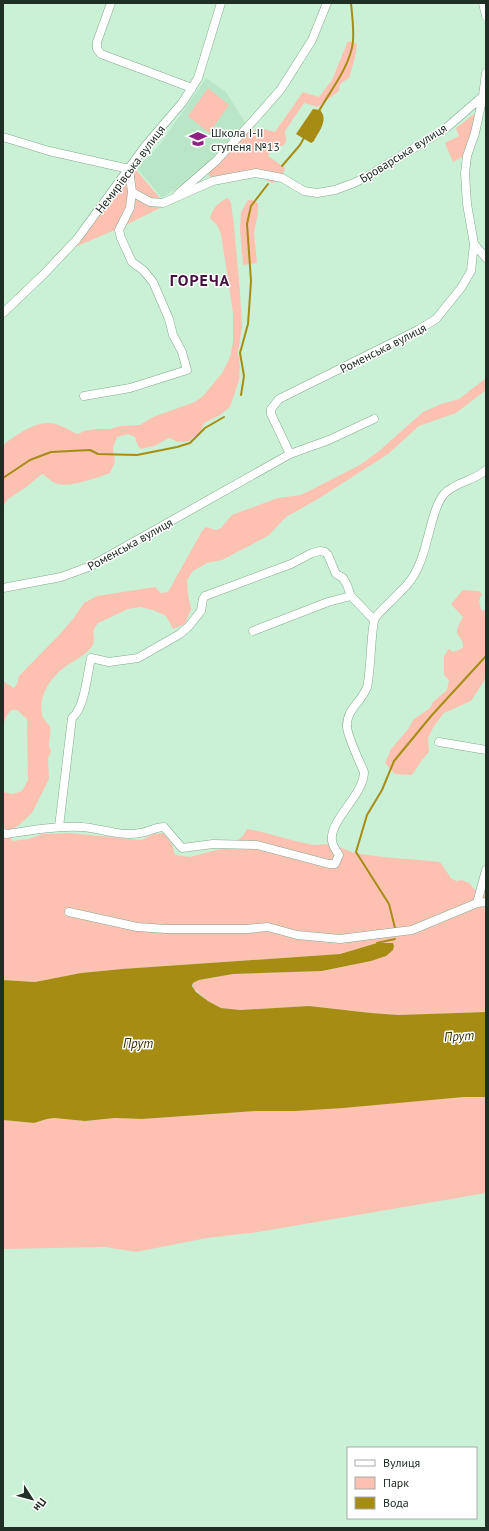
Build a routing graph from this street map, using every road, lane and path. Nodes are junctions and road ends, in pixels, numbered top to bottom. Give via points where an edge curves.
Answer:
1 (111, 3) edge
2 (221, 3) edge
3 (327, 3) edge
4 (483, 3) edge
5 (486, 16) edge
6 (486, 73) edge
7 (192, 88) junction
8 (483, 96) junction
9 (3, 137) edge
10 (129, 170) junction
11 (132, 192) junction
12 (172, 199) junction
13 (474, 244) junction
14 (486, 258) edge
15 (3, 312) edge
16 (84, 396) dead end
17 (374, 419) dead end
18 (290, 454) junction
19 (486, 470) edge
20 (483, 476) edge
21 (3, 588) edge
22 (351, 596) junction
23 (374, 620) junction
24 (253, 631) dead end
25 (439, 742) dead end
26 (486, 750) edge
27 (59, 827) junction
28 (3, 833) edge
29 (486, 870) edge
30 (486, 902) edge
31 (477, 903) junction
32 (69, 912) dead end

1 - 7 street via 97,42 97,49 101,54
2 - 7 street, Немирівська вулиця via 198,78
3 - 12 street via 312,40 281,89 216,161
4 - 5 street
6 - 8 street, Роменська вулиця
7 - 10 street, Немирівська вулиця
8 - 12 street, Броварська вулиця via 445,129 370,175 336,190 316,193 304,191 282,178 256,173 213,181
8 - 13 street, Роменська вулиця via 465,173
9 - 10 street
10 - 11 street
10 - 15 street, Немирівська вулиця via 77,239
11 - 12 street, Броварська вулиця via 150,202 163,203
11 - 16 street via 130,208 119,230 121,238 132,262 153,282 187,370 130,388
13 - 14 street
13 - 18 street, Роменська вулиця via 471,271 436,319 279,398 271,409
17 - 18 street, Роменська вулиця via 329,440
18 - 21 street, Роменська вулиця via 91,566 61,577
19 - 20 street
20 - 23 street via 455,486 445,493 439,503 420,564 402,591
22 - 23 street
22 - 24 street via 328,602
22 - 27 street via 343,578 336,574 328,555 320,550 205,596 201,611 190,626 138,658 109,662 91,658 78,713 72,718
23 - 27 street via 366,688 362,697 350,710 347,728 364,777 362,785 334,830 332,840 339,855 335,864 257,845 214,844 182,848 164,827 140,833
25 - 26 street
27 - 28 street
29 - 31 street
30 - 31 street
31 - 32 street via 412,930 340,939 297,935 268,927 166,930 137,927

